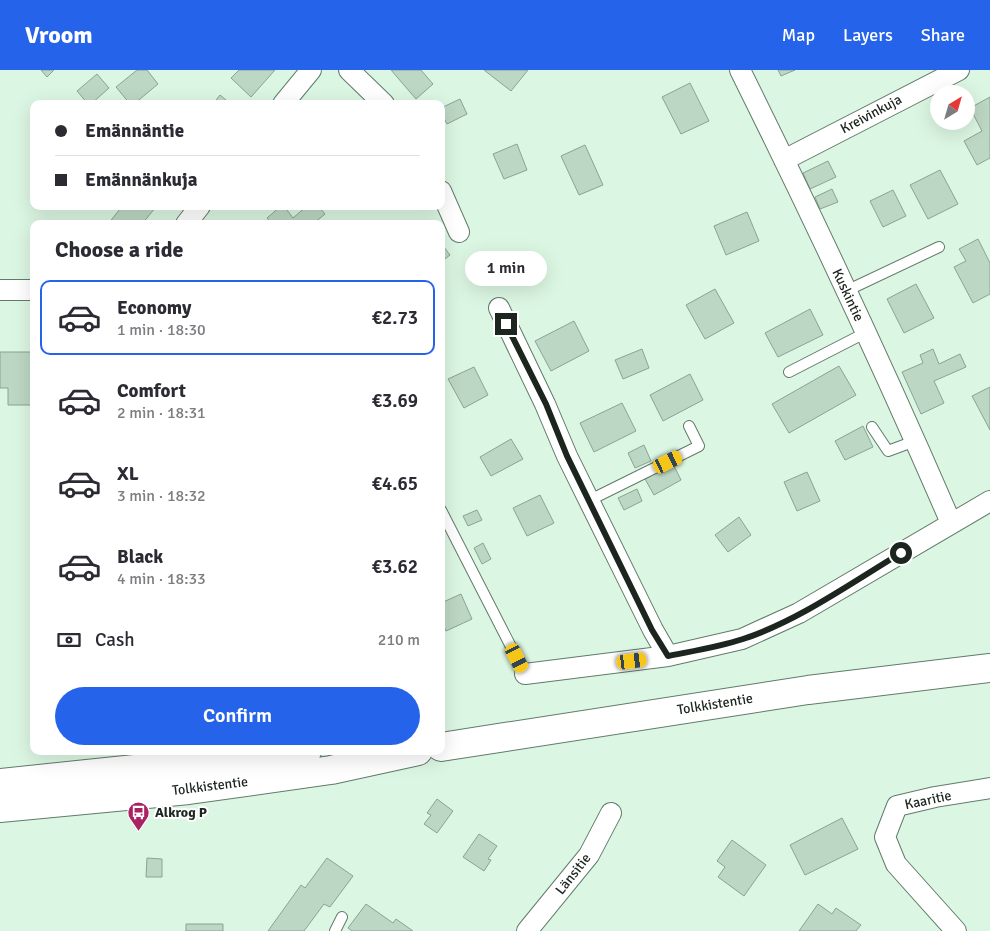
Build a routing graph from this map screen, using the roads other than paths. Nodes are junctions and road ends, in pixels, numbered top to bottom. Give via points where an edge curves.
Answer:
1 (311, 70) edge
2 (348, 70) edge
3 (740, 70) edge
4 (959, 70) edge
5 (286, 100) edge
6 (380, 100) edge
7 (784, 160) junction
8 (445, 200) edge
9 (459, 232) dead end
10 (939, 247) dead end
11 (0, 290) edge
12 (30, 290) edge
13 (846, 291) junction
14 (499, 308) dead end
15 (865, 333) junction
16 (789, 372) dead end
17 (689, 426) dead end
18 (872, 427) dead end
19 (915, 440) junction
20 (590, 500) junction
21 (990, 501) edge
22 (445, 518) edge
23 (951, 523) junction
24 (668, 656) junction
25 (990, 668) edge
26 (525, 674) joint
27 (445, 746) edge
28 (269, 755) edge
29 (400, 755) edge
30 (0, 783) edge
31 (990, 788) edge
32 (0, 808) edge
33 (611, 813) dead end
34 (342, 917) dead end
35 (953, 930) edge
36 (335, 931) edge
37 (527, 931) edge

1 - 5 street
2 - 6 street
3 - 7 street, Kuskintie
4 - 7 street, Kreivinkuja
7 - 13 street, Kuskintie
8 - 9 street
10 - 13 lane
11 - 12 street
13 - 15 street, Kuskintie
14 - 20 street
15 - 16 lane
15 - 19 street, Kuskintie
17 - 20 lane via 699,446
18 - 19 lane via 888,451
19 - 23 street, Kuskintie
20 - 24 street via 652,630
21 - 23 street
22 - 26 lane
23 - 24 street via 799,614 742,639
24 - 26 street
25 - 27 street, Tolkkistentie via 808,690
28 - 30 street, Tolkkistentie
29 - 32 street, Tolkkistentie via 331,770 199,789
31 - 35 street, Kaaritie via 897,806 885,837 896,864
33 - 37 street, Länsitie via 589,855
34 - 36 lane

